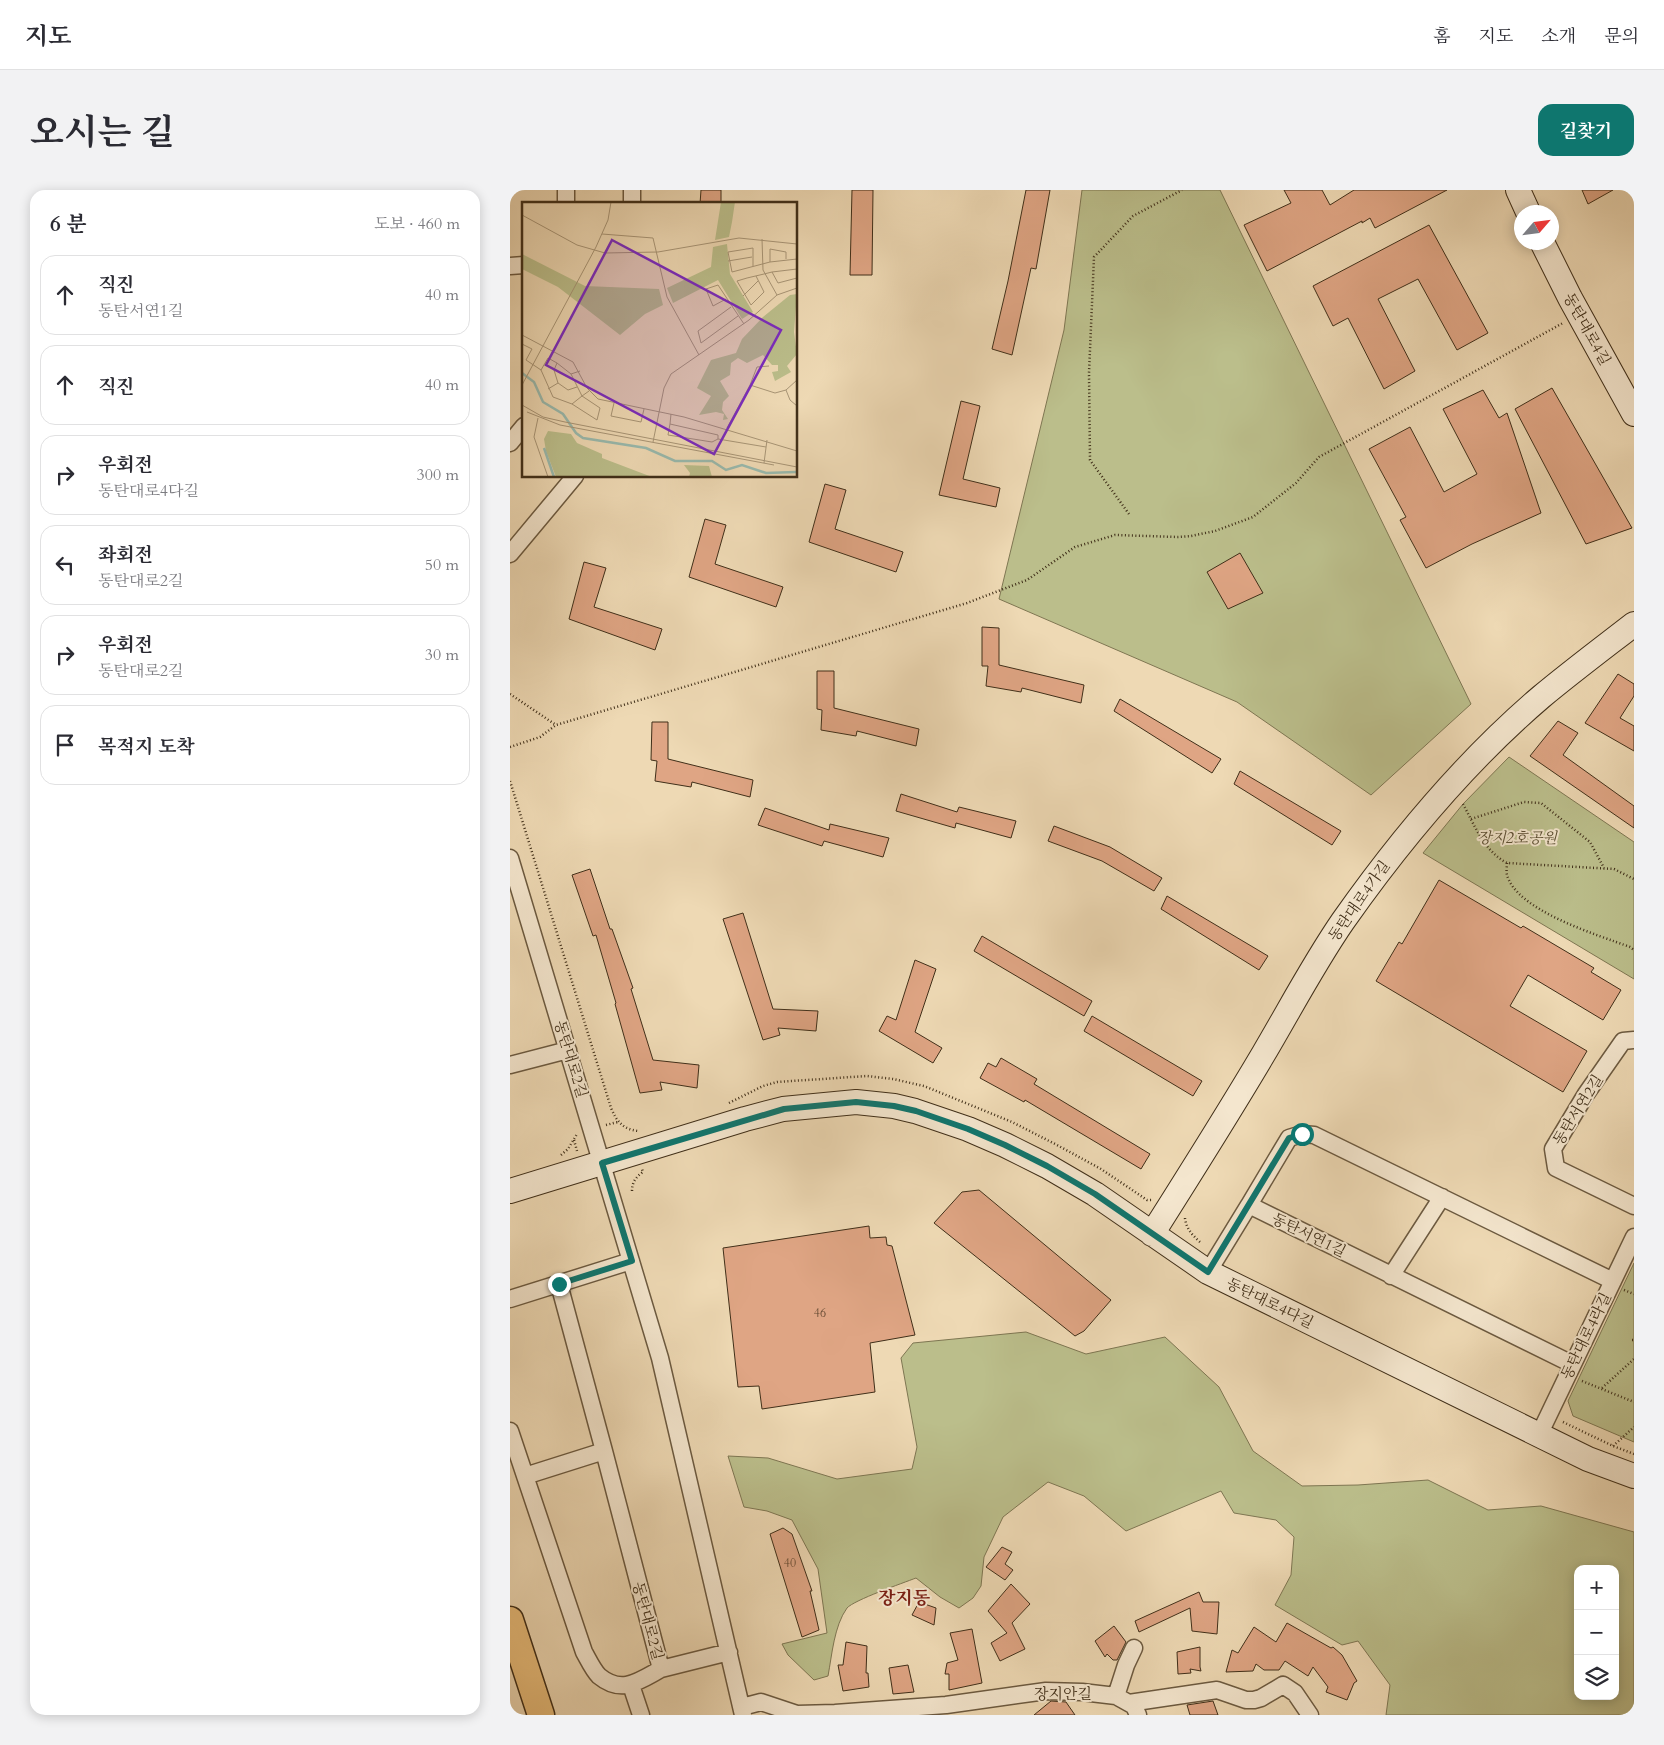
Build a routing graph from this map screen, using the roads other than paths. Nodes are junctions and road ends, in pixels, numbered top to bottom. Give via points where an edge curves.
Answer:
1 (1518, 190) edge
2 (1525, 205) edge
3 (1546, 250) edge
4 (1634, 414) edge
5 (522, 429) edge
6 (510, 444) edge
7 (573, 478) edge
8 (510, 554) edge
9 (1634, 624) edge
10 (510, 858) edge
11 (1634, 1040) edge
12 (568, 1050) junction
13 (510, 1065) edge
14 (602, 1163) junction
15 (510, 1191) edge
16 (1442, 1197) junction
17 (1249, 1205) junction
18 (1634, 1206) edge
19 (1152, 1234) junction
20 (1634, 1236) edge
21 (632, 1261) junction
22 (1208, 1272) junction
23 (1391, 1276) junction
24 (1613, 1281) junction
25 (559, 1284) junction
26 (510, 1300) edge
27 (1570, 1369) junction
28 (510, 1431) edge
29 (1539, 1435) junction
30 (604, 1451) junction
31 (525, 1476) junction
32 (1634, 1476) edge
33 (510, 1620) edge
34 (1134, 1648) dead end
35 (729, 1652) junction
36 (661, 1669) junction
37 (631, 1685) junction
38 (1128, 1705) edge
39 (742, 1711) edge
40 (541, 1715) edge
41 (641, 1715) edge
42 (1310, 1715) edge

1 - 2 street
3 - 4 street, 동탄대로4길
5 - 6 street
7 - 8 street
9 - 19 street, 동탄대로4가길 via 1540,698 1491,744 1445,791 1389,859 1342,922
10 - 12 street, 동탄대로2길
11 - 18 street, 동탄서연2길 via 1623,1041 1553,1149 1556,1168
12 - 13 street
12 - 14 street, 동탄대로2길
14 - 15 street, 동탄대로4다길
14 - 19 street, 동탄대로4다길 via 784,1109 856,1102 885,1105 916,1111 1005,1145 1095,1194
14 - 21 street, 동탄대로2길
16 - 17 street via 1314,1135 1302,1134 1289,1138
16 - 23 street
16 - 24 street
17 - 22 street
17 - 23 street, 동탄서연1길
19 - 22 street, 동탄대로4다길
20 - 24 street, 동탄대로4라길
21 - 25 street
21 - 35 street, 동탄대로2길 via 660,1358
22 - 29 street, 동탄대로4다길
23 - 27 street, 동탄서연1길
24 - 27 street, 동탄대로4라길
25 - 26 street
25 - 30 street, 동탄대로2길
27 - 29 street, 동탄대로4라길
28 - 31 street
29 - 32 street, 동탄대로4다길 via 1588,1459
30 - 31 street
30 - 36 street, 동탄대로2길
31 - 37 street via 584,1652 598,1675 618,1686
33 - 40 main road
34 - 38 street via 1126,1665
35 - 36 street
35 - 39 street, 동탄대로2길
36 - 37 street, 동탄대로2길
37 - 41 street
38 - 39 street, 장지안길 via 1082,1692 1046,1692 946,1705 835,1713 797,1714 761,1702
38 - 42 street, 장지안길 via 1217,1690 1254,1700 1283,1685 1295,1693

